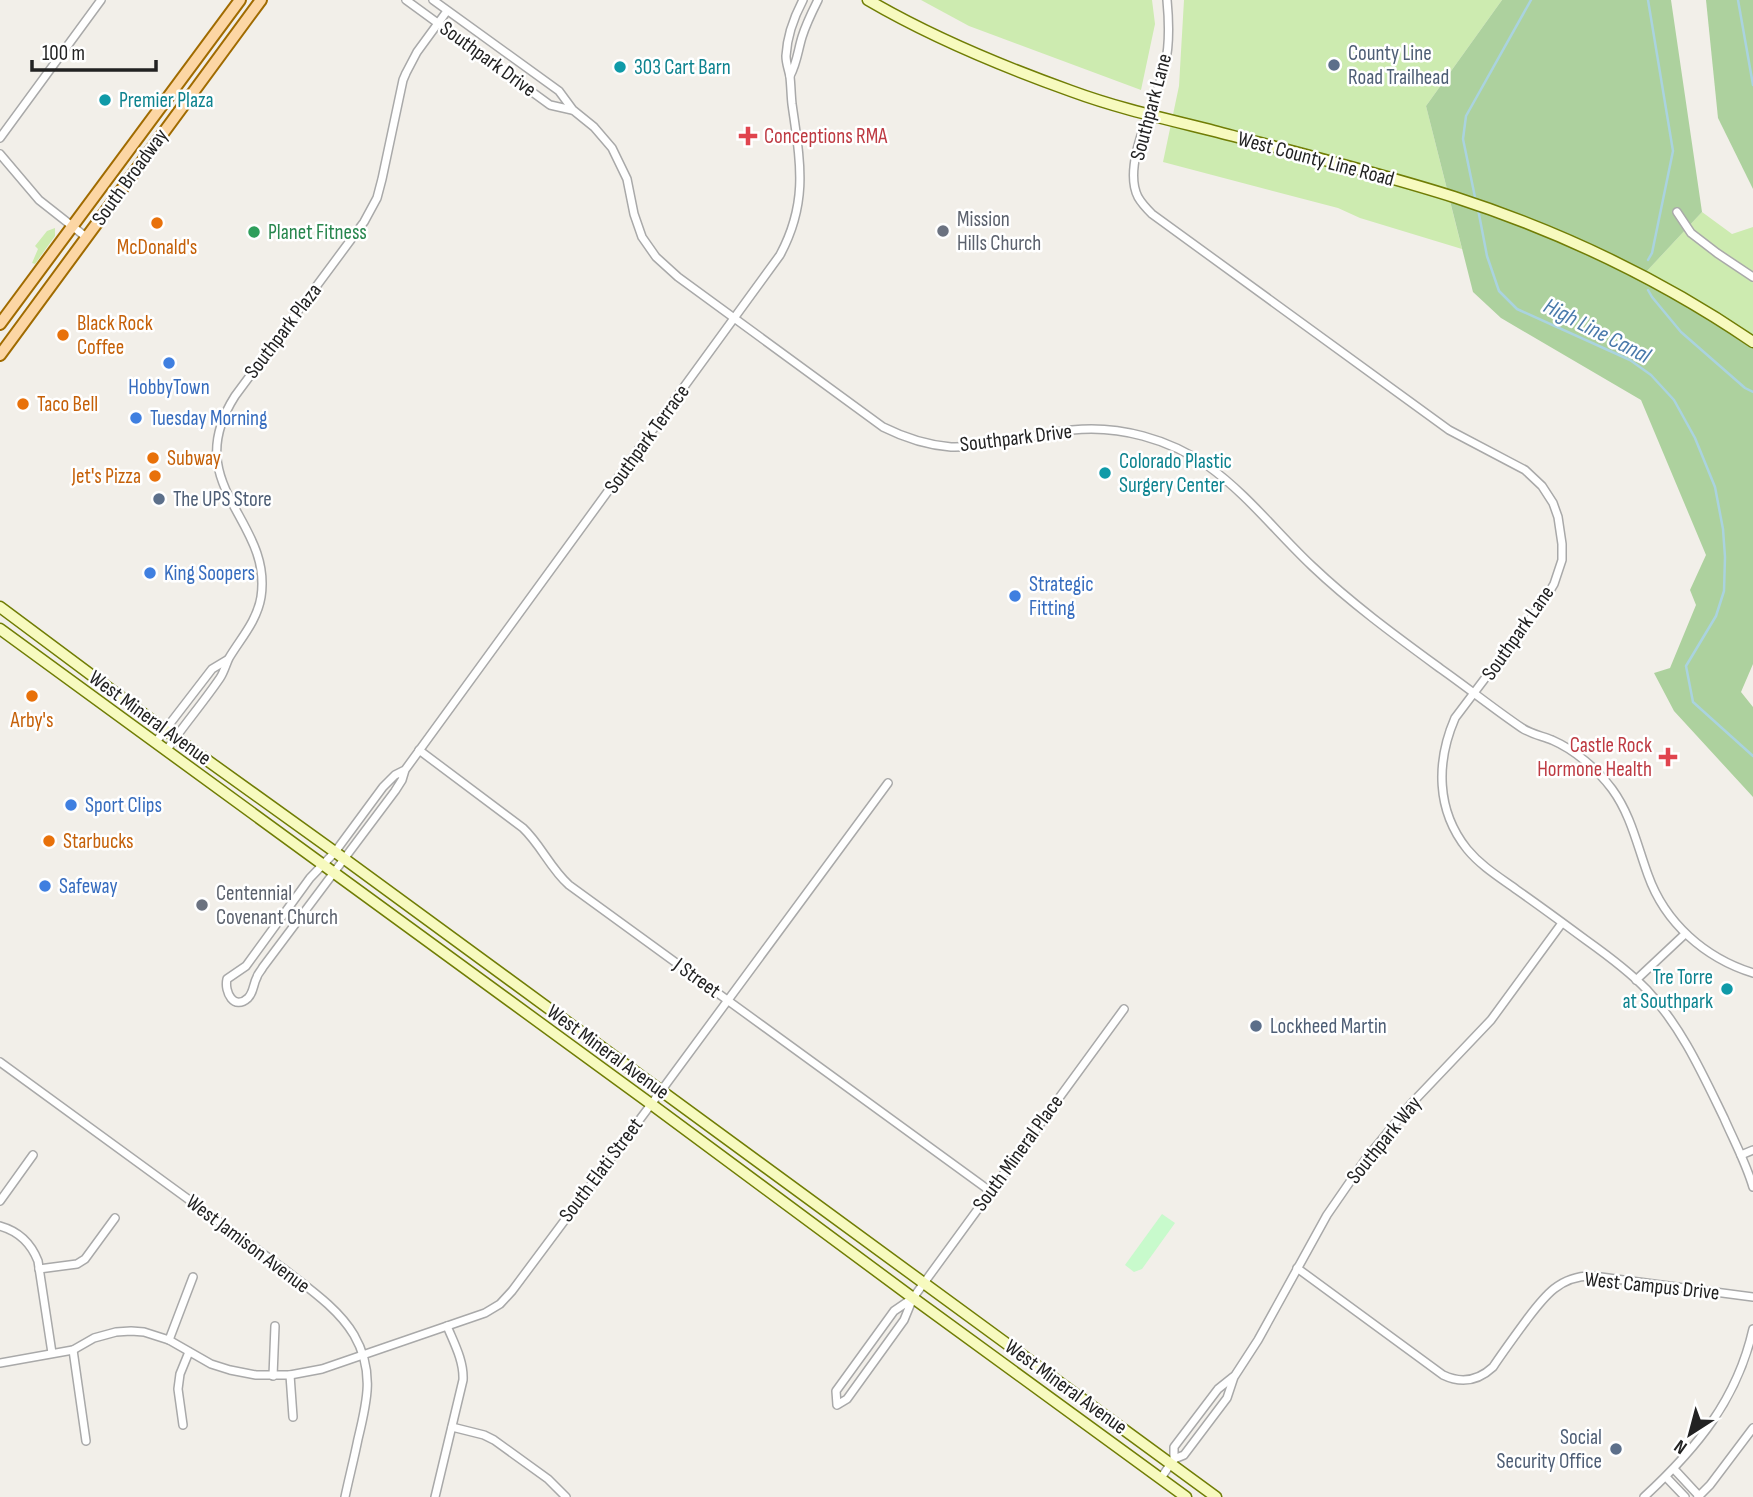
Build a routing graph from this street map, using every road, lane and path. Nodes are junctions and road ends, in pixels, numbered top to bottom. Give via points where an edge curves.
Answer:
1 (101, 0) edge
2 (240, 0) edge
3 (261, 0) edge
4 (406, 0) edge
5 (433, 0) edge
6 (803, 0) edge
7 (818, 0) edge
8 (868, 0) edge
9 (1167, 0) edge
10 (447, 11) junction
11 (438, 23) junction
12 (790, 76) junction
13 (573, 110) junction
14 (1149, 115) junction
15 (0, 138) edge
16 (0, 154) edge
17 (1677, 212) dead end
18 (72, 227) junction
19 (86, 237) junction
20 (1753, 277) edge
21 (734, 318) junction
22 (0, 324) edge
23 (1753, 342) edge
24 (0, 355) edge
25 (0, 607) edge
26 (0, 629) edge
27 (228, 660) junction
28 (1475, 694) junction
29 (165, 730) junction
30 (175, 737) junction
31 (155, 743) junction
32 (419, 750) junction
33 (166, 751) junction
34 (405, 770) junction
35 (888, 783) dead end
36 (335, 852) junction
37 (345, 860) junction
38 (323, 865) junction
39 (334, 873) junction
40 (1562, 923) junction
41 (1685, 933) junction
42 (1753, 973) edge
43 (1636, 980) junction
44 (728, 1000) junction
45 (1124, 1009) dead end
46 (0, 1062) edge
47 (662, 1091) junction
48 (651, 1104) junction
49 (1753, 1150) edge
50 (33, 1155) dead end
51 (1741, 1156) junction
52 (1753, 1187) edge
53 (990, 1191) junction
54 (0, 1201) edge
55 (115, 1217) dead end
56 (0, 1226) edge
57 (1297, 1268) junction
58 (39, 1269) junction
59 (193, 1277) dead end
60 (923, 1284) junction
61 (1753, 1297) edge
62 (913, 1298) junction
63 (275, 1326) dead end
64 (447, 1326) junction
65 (1753, 1329) edge
66 (169, 1340) junction
67 (73, 1350) junction
68 (189, 1352) junction
69 (52, 1353) junction
70 (363, 1355) junction
71 (0, 1363) edge
72 (290, 1375) junction
73 (273, 1376) junction
74 (1234, 1377) junction
75 (293, 1417) dead end
76 (183, 1425) dead end
77 (452, 1427) junction
78 (1753, 1428) edge
79 (86, 1441) dead end
80 (1173, 1462) junction
81 (1674, 1469) junction
82 (1666, 1477) junction
83 (1161, 1478) junction
84 (1699, 1496) edge
85 (345, 1497) edge
86 (435, 1497) edge
87 (566, 1497) edge
88 (1186, 1497) edge
89 (1216, 1497) edge
90 (1644, 1497) edge
91 (1685, 1497) edge

1 - 15 street
2 - 18 main road, South Broadway
3 - 19 main road, South Broadway
4 - 11 street, Southpark Drive
5 - 10 street, Southpark Drive
6 - 12 street, Southpark Terrace via 786,54
7 - 12 street, Southpark Terrace
8 - 14 main road, West County Line Road via 993,62
9 - 14 street, Southpark Lane via 1167,57
10 - 11 street, Southpark Plaza
10 - 13 street, Southpark Drive via 559,91
11 - 13 street, Southpark Drive via 550,105
11 - 27 street, Southpark Plaza via 403,80 372,209 235,396 223,419 217,441 219,474 257,553 261,577 256,612
12 - 21 street, Southpark Terrace via 800,165 796,213 780,255
13 - 21 street, Southpark Drive via 616,154 642,237 656,257
14 - 23 main road, West County Line Road via 1488,209 1613,261
14 - 28 street, Southpark Lane via 1137,152 1134,182 1152,214 1449,430 1525,470 1553,503 1562,544 1554,584
16 - 18 street via 33,194
17 - 20 street via 1691,233
18 - 19 street
18 - 22 main road, South Broadway
19 - 24 main road, South Broadway
21 - 28 street, Southpark Drive via 861,412 905,438 954,447 1104,429 1188,453 1228,482 1353,603
21 - 32 street, Southpark Terrace
25 - 29 main road, West Mineral Avenue
26 - 31 main road, West Mineral Avenue
27 - 29 street, Southpark Plaza via 212,668
27 - 30 street, Southpark Plaza via 222,675
28 - 40 street, Southpark Lane via 1455,718 1444,748 1442,788 1448,811 1460,838 1480,863
28 - 41 street, Southpark Drive via 1524,729 1566,747 1603,777 1628,817 1654,890
29 - 30 main road, West Mineral Avenue
29 - 31 street, Southpark Plaza
30 - 33 street, Southpark Plaza
30 - 36 main road, West Mineral Avenue
31 - 33 main road, West Mineral Avenue
32 - 34 street, Southpark Terrace
32 - 44 street, J Street via 532,836 569,885
33 - 38 main road, West Mineral Avenue
34 - 36 street, Southpark Terrace via 383,787
34 - 37 street, Southpark Terrace via 399,786
35 - 44 street, South Elati Street
36 - 37 main road, West Mineral Avenue
36 - 38 street, Southpark Terrace
37 - 39 street, Southpark Terrace
37 - 47 main road, West Mineral Avenue
38 - 39 main road, West Mineral Avenue
38 - 39 street, Southpark Terrace via 246,966 227,979 231,999 243,1001 253,991 263,967
39 - 48 main road, West Mineral Avenue
40 - 43 street, Southpark Lane
40 - 57 street, Southpark Way via 1491,1020 1365,1160
41 - 42 street, Southpark Drive via 1716,957
41 - 43 street
43 - 51 street, Southpark Lane via 1688,1045
44 - 47 street, South Elati Street
44 - 53 street, J Street
45 - 53 street, South Mineral Place
46 - 70 street, West Jamison Avenue via 318,1296 354,1335
47 - 48 street, South Elati Street
47 - 60 main road, West Mineral Avenue
48 - 62 main road, West Mineral Avenue
48 - 64 street, South Elati Street via 506,1298 485,1313
49 - 51 street
50 - 54 street
51 - 52 street, Southpark Lane
53 - 60 street, South Mineral Place
55 - 58 street via 85,1259
56 - 58 street via 30,1245
57 - 61 street, West Campus Drive via 1443,1375 1462,1381 1478,1378 1493,1367 1543,1297 1572,1278 1585,1275
57 - 74 street, Southpark Way
58 - 69 street
59 - 66 street
60 - 62 street, South Mineral Place
60 - 80 main road, West Mineral Avenue
62 - 62 street, South Mineral Place via 894,1311 836,1391 837,1405 847,1399 904,1320
62 - 83 main road, West Mineral Avenue
63 - 73 street
64 - 70 street, South Elati Street
64 - 77 street via 463,1370
65 - 81 street via 1743,1363 1718,1413
66 - 67 street, South Elati Street via 144,1332 116,1332
66 - 68 street, South Elati Street
67 - 69 street, South Elati Street
67 - 79 street
68 - 73 street, South Elati Street via 230,1370
68 - 76 street via 178,1389
69 - 71 street, South Elati Street
70 - 72 street, South Elati Street
70 - 85 street, West Jamison Avenue via 368,1397
72 - 73 street, South Elati Street
72 - 75 street
74 - 80 street, Southpark Way via 1227,1398 1184,1455
74 - 80 street, Southpark Way via 1218,1390 1174,1447
77 - 86 street
77 - 87 street via 494,1440
78 - 84 street
80 - 83 street, Southpark Way
80 - 89 main road, West Mineral Avenue
81 - 82 street
81 - 84 street
82 - 90 street
82 - 91 street
83 - 88 main road, West Mineral Avenue

